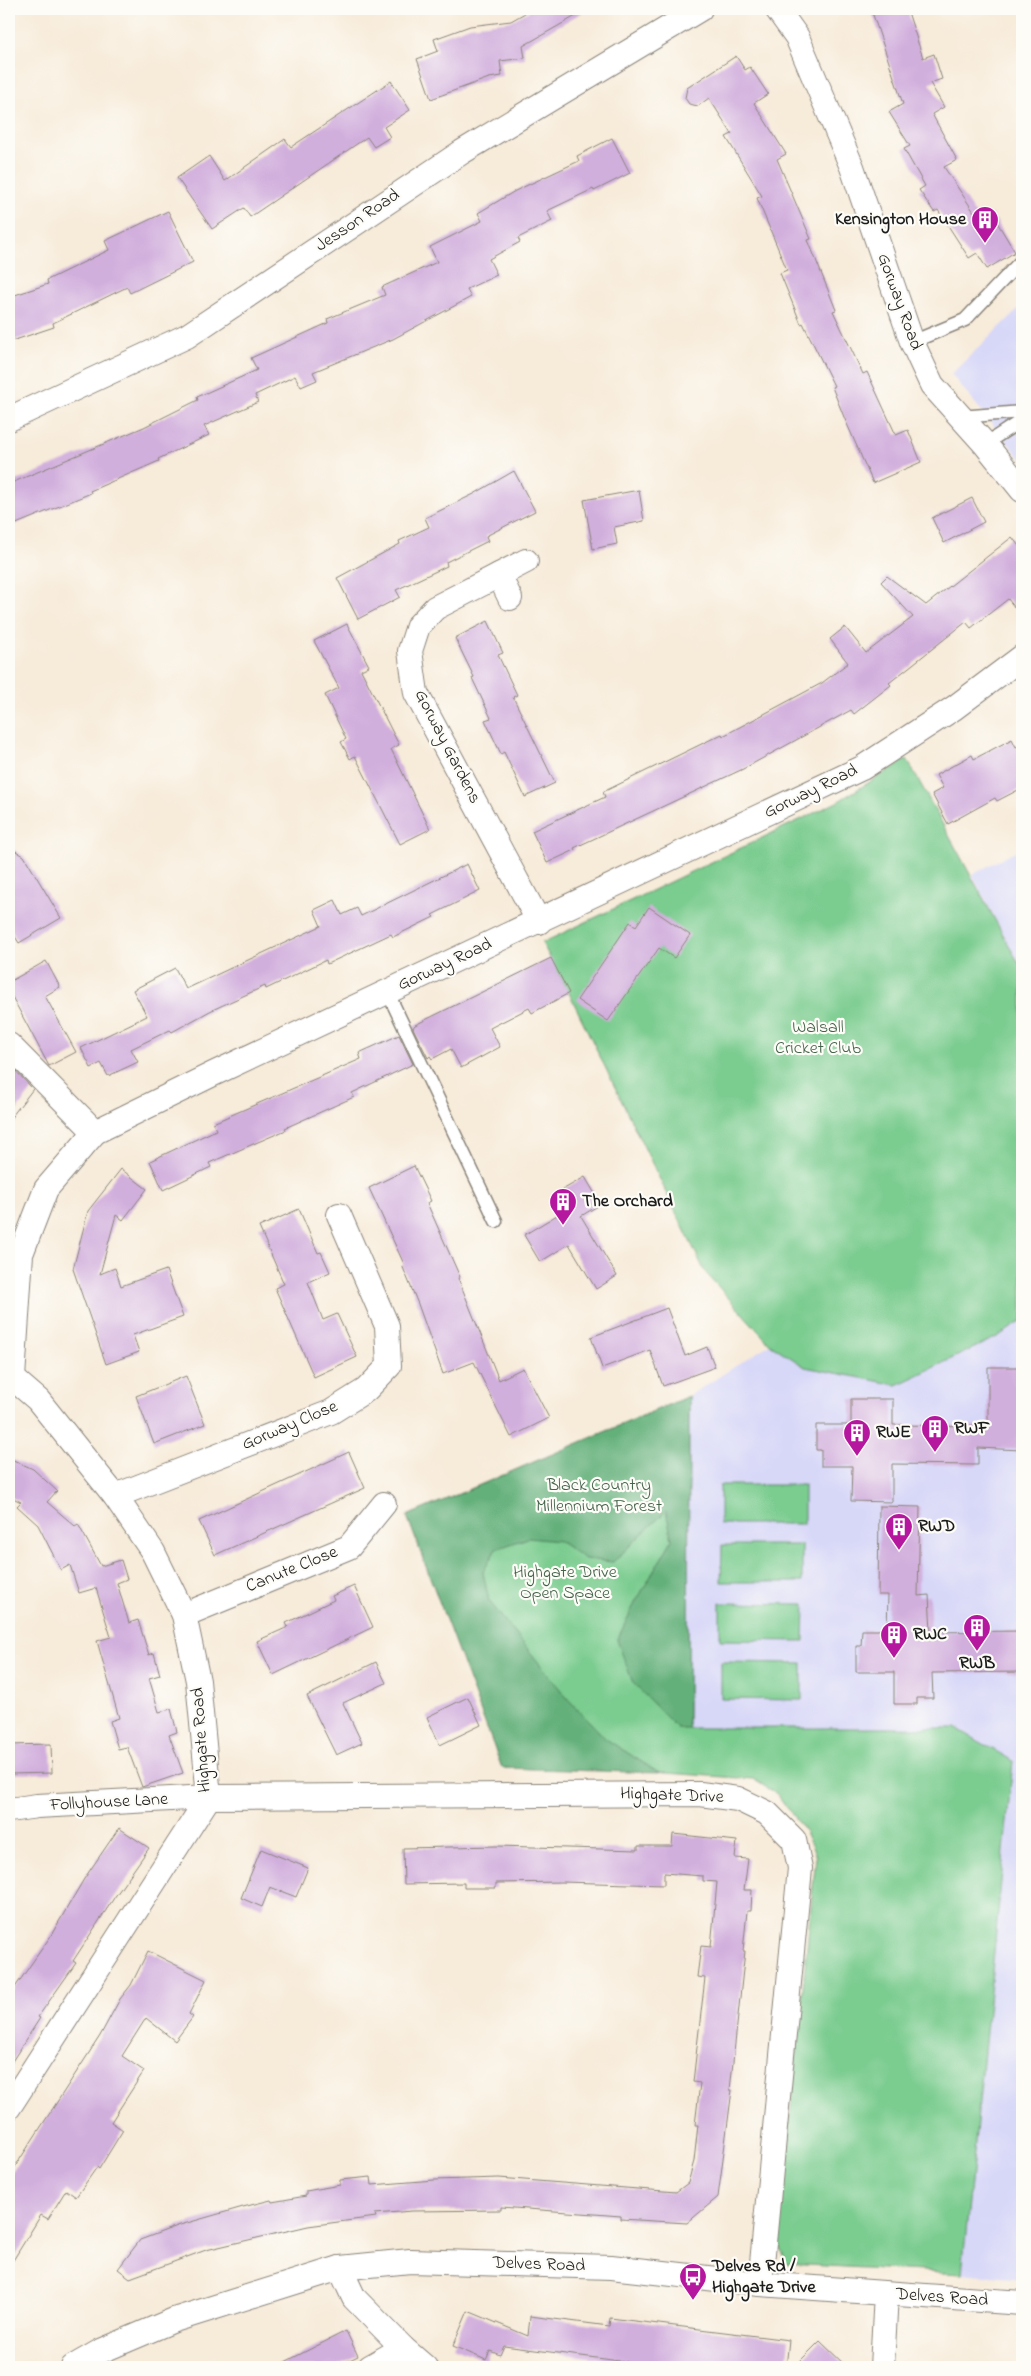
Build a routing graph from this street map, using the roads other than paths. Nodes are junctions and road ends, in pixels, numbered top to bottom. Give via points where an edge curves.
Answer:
1 (700, 9) edge
2 (778, 9) edge
3 (1022, 260) edge
4 (912, 342) junction
5 (1022, 412) edge
6 (960, 418) junction
7 (9, 419) edge
8 (1022, 420) edge
9 (985, 444) junction
10 (1022, 490) edge
11 (526, 561) dead end
12 (499, 575) junction
13 (510, 598) dead end
14 (1022, 657) edge
15 (539, 922) junction
16 (387, 991) junction
17 (9, 1045) edge
18 (95, 1132) junction
19 (340, 1215) dead end
20 (496, 1221) dead end
21 (11, 1377) edge
22 (115, 1496) junction
23 (384, 1504) dead end
24 (184, 1615) junction
25 (209, 1797) junction
26 (9, 1810) edge
27 (9, 2107) edge
28 (340, 2268) junction
29 (760, 2284) junction
30 (886, 2294) junction
31 (1022, 2303) edge
32 (403, 2348) junction
33 (73, 2367) edge
34 (370, 2367) edge
35 (425, 2367) edge
36 (882, 2367) edge

1 - 7 street, Jesson Road via 462,152 187,336
2 - 4 street, Gorway Road via 797,37 852,167
3 - 4 lane via 965,320
4 - 6 street, Gorway Road via 932,385
5 - 6 lane
6 - 9 street, Gorway Road
8 - 9 lane
9 - 10 street, Gorway Road
11 - 12 street, Gorway Gardens
12 - 13 street
12 - 15 street, Gorway Gardens via 435,608 418,626 410,651 416,693
14 - 15 street, Gorway Road via 954,708 862,768
15 - 16 street, Gorway Road
16 - 18 street, Gorway Road
16 - 20 lane
17 - 18 street
18 - 21 street, Gorway Road via 46,1189 21,1254
19 - 22 street, Gorway Close via 387,1326 389,1366 366,1390 331,1412
21 - 22 street, Highgate Road via 38,1400
22 - 24 street, Highgate Road via 153,1552
23 - 24 street, Canute Close via 349,1547
24 - 25 street, Highgate Road via 198,1681
25 - 26 street, Follyhouse Lane
25 - 27 street, Highgate Road
25 - 29 street, Highgate Drive via 700,1794 738,1798 767,1813 794,1840 800,1868
28 - 29 street, Delves Road via 410,2261 612,2267
28 - 32 street via 354,2298
28 - 33 street, Delves Road via 174,2320 101,2351
29 - 30 street, Delves Road
30 - 31 street, Delves Road
30 - 36 street
32 - 34 street
32 - 35 street

